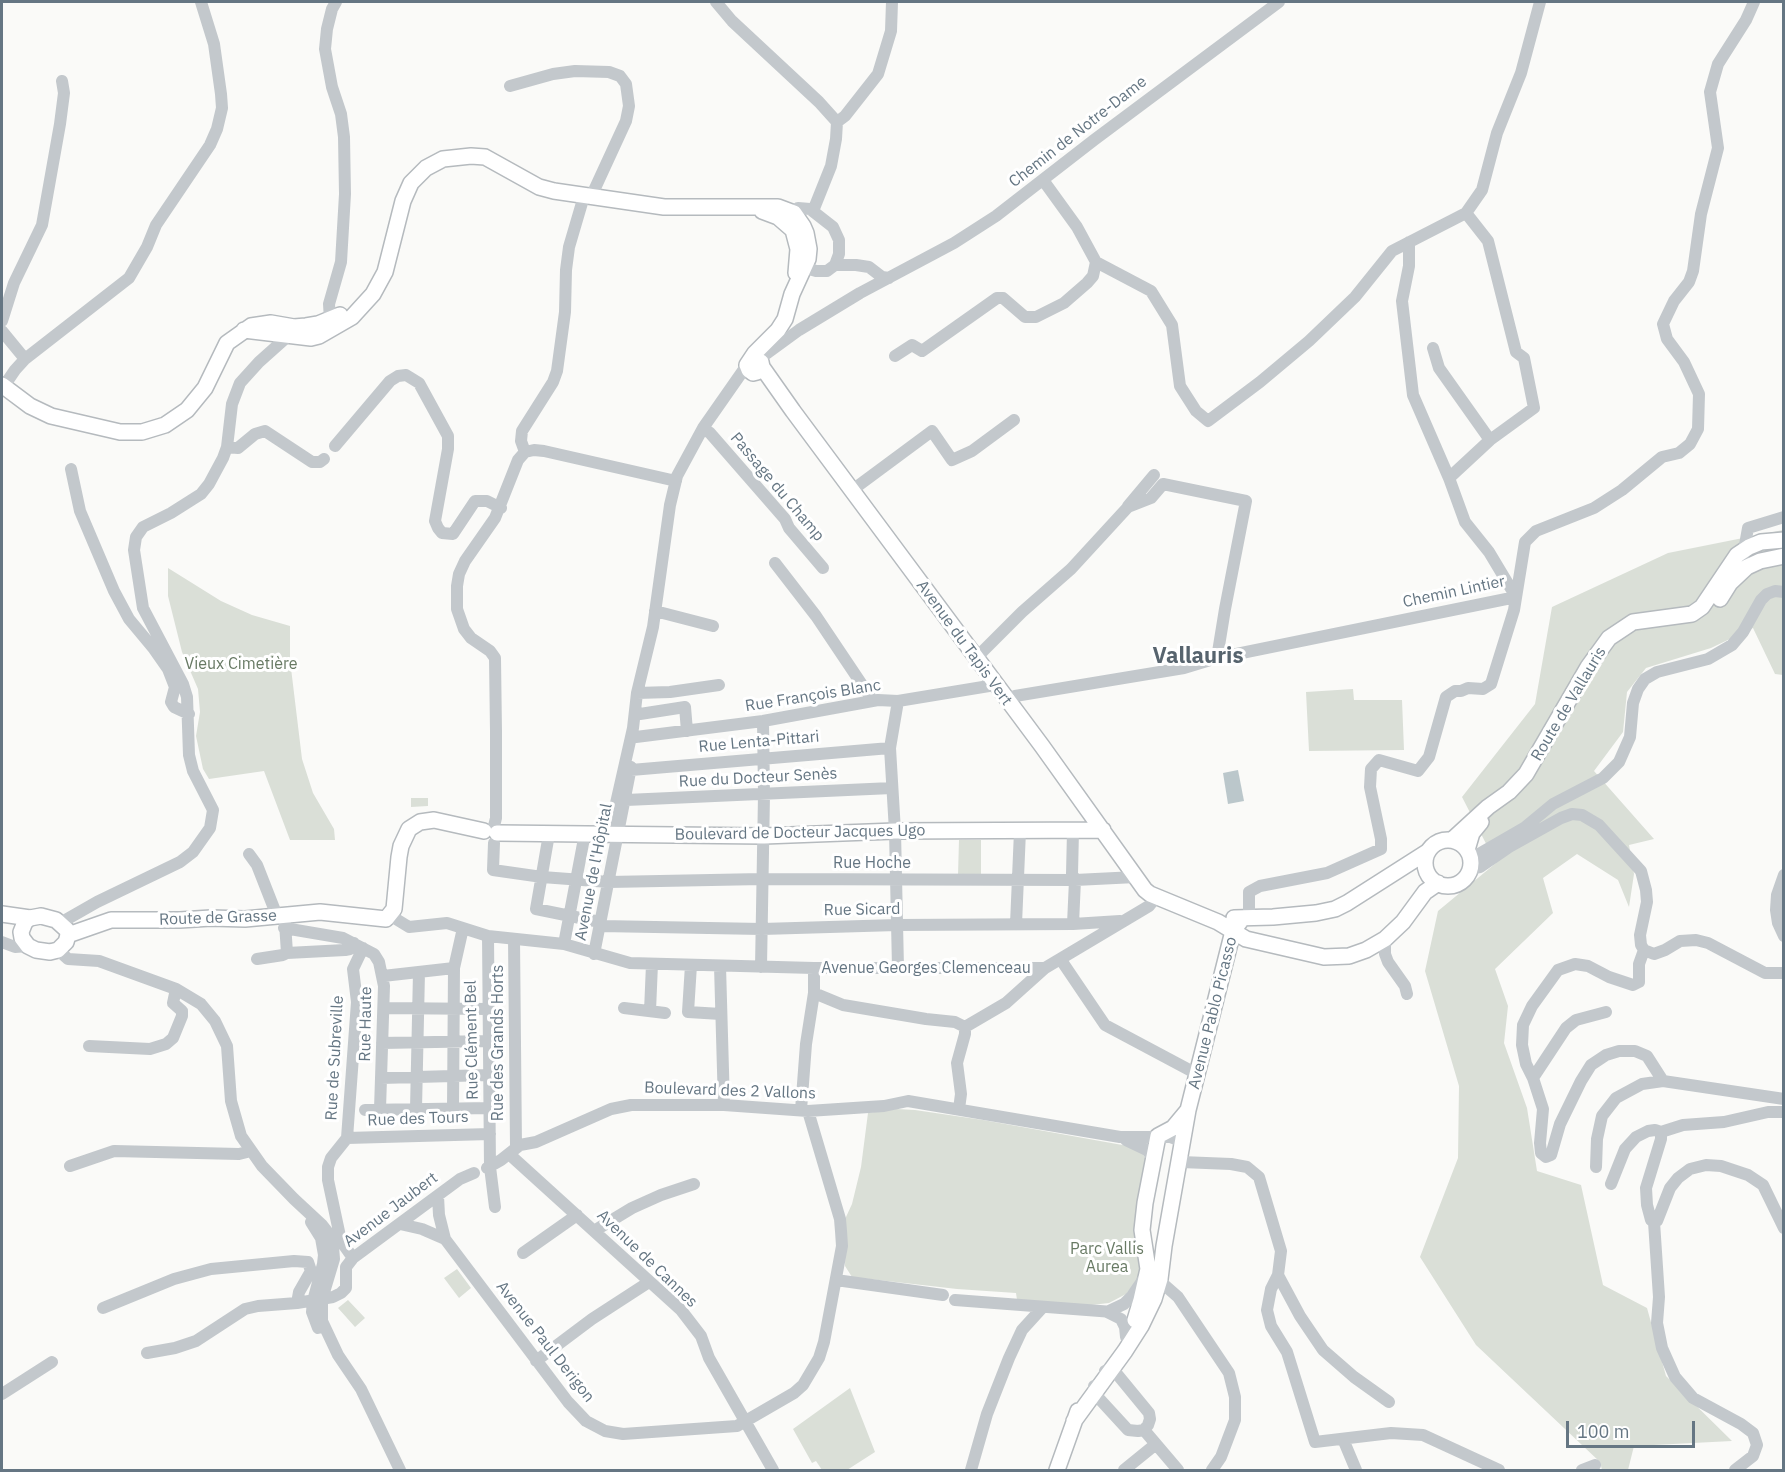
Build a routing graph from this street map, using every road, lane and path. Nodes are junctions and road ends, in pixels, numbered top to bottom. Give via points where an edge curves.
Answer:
1 (201, 2) edge
2 (336, 2) edge
3 (716, 2) edge
4 (892, 2) edge
5 (1279, 2) edge
6 (1540, 2) edge
7 (1754, 2) edge
8 (62, 81) dead end
9 (510, 86) dead end
10 (837, 122) junction
11 (1043, 180) junction
12 (588, 197) junction
13 (813, 211) junction
14 (1466, 213) junction
15 (794, 219) junction
16 (1409, 242) junction
17 (837, 259) junction
18 (1096, 262) junction
19 (806, 268) junction
20 (889, 278) junction
21 (792, 294) junction
22 (2, 321) edge
23 (331, 325) junction
24 (2, 331) edge
25 (281, 332) junction
26 (1433, 348) dead end
27 (896, 356) dead end
28 (25, 359) junction
29 (757, 365) junction
30 (3, 385) edge
31 (1014, 420) dead end
32 (703, 428) junction
33 (1490, 440) junction
34 (335, 446) dead end
35 (227, 447) junction
36 (525, 452) junction
37 (324, 459) dead end
38 (71, 469) dead end
39 (1154, 475) dead end
40 (1449, 478) junction
41 (676, 486) junction
42 (851, 491) junction
43 (1128, 507) junction
44 (501, 508) junction
45 (1784, 517) edge
46 (1784, 540) edge
47 (1743, 551) junction
48 (1784, 556) edge
49 (775, 563) dead end
50 (823, 568) dead end
51 (1738, 574) junction
52 (1784, 592) edge
53 (1516, 597) junction
54 (658, 612) junction
55 (713, 626) dead end
56 (976, 658) junction
57 (1217, 658) junction
58 (719, 685) dead end
59 (995, 685) junction
60 (641, 693) junction
61 (1006, 700) junction
62 (873, 701) junction
63 (898, 701) junction
64 (639, 711) junction
65 (189, 714) junction
66 (763, 721) junction
67 (636, 731) junction
68 (687, 731) junction
69 (890, 748) junction
70 (764, 759) junction
71 (627, 772) junction
72 (892, 788) junction
73 (764, 795) junction
74 (623, 796) junction
75 (1103, 830) junction
76 (895, 831) junction
77 (1020, 831) junction
78 (1073, 831) junction
79 (492, 833) junction
80 (585, 833) junction
81 (549, 834) junction
82 (614, 834) junction
83 (764, 836) junction
84 (1452, 840) junction
85 (1428, 852) junction
86 (249, 854) dead end
87 (1468, 859) junction
88 (1784, 875) edge
89 (542, 877) junction
90 (1136, 877) junction
91 (576, 879) junction
92 (762, 879) junction
93 (896, 879) junction
94 (1017, 879) junction
95 (1075, 880) junction
96 (609, 882) junction
97 (1438, 883) junction
98 (395, 892) junction
99 (1156, 897) junction
100 (97, 902) junction
101 (3, 914) edge
102 (391, 916) junction
103 (568, 916) junction
104 (370, 917) junction
105 (30, 918) junction
106 (111, 920) junction
107 (282, 920) junction
108 (1124, 920) junction
109 (1241, 923) junction
110 (1016, 924) junction
111 (1073, 924) junction
112 (897, 925) junction
113 (601, 926) junction
114 (463, 928) junction
115 (65, 929) junction
116 (762, 929) junction
117 (488, 936) junction
118 (1784, 936) edge
119 (24, 939) junction
120 (514, 939) junction
121 (1385, 939) junction
122 (2, 942) edge
123 (564, 944) junction
124 (358, 945) junction
125 (58, 950) junction
126 (1366, 950) junction
127 (1644, 950) junction
128 (287, 953) junction
129 (594, 954) junction
130 (257, 959) dead end
131 (1061, 960) junction
132 (1388, 962) junction
133 (652, 964) junction
134 (691, 965) junction
135 (720, 966) junction
136 (761, 967) junction
137 (453, 968) junction
138 (814, 968) junction
139 (898, 968) junction
140 (1045, 968) junction
141 (419, 972) junction
142 (1784, 973) edge
143 (383, 976) junction
144 (176, 989) junction
145 (814, 993) junction
146 (1407, 994) dead end
147 (384, 1008) junction
148 (418, 1008) junction
149 (453, 1008) junction
150 (624, 1008) dead end
151 (488, 1009) junction
152 (650, 1011) junction
153 (1606, 1012) dead end
154 (665, 1013) dead end
155 (721, 1014) junction
156 (965, 1027) junction
157 (489, 1041) junction
158 (417, 1042) junction
159 (453, 1042) junction
160 (382, 1043) junction
161 (89, 1046) dead end
162 (1197, 1074) junction
163 (489, 1075) junction
164 (453, 1076) junction
165 (416, 1077) junction
166 (381, 1078) junction
167 (1533, 1078) junction
168 (1663, 1081) junction
169 (1784, 1099) edge
170 (724, 1105) junction
171 (453, 1108) junction
172 (490, 1108) junction
173 (380, 1109) junction
174 (416, 1109) junction
175 (959, 1109) junction
176 (365, 1110) dead end
177 (1188, 1110) junction
178 (805, 1111) junction
179 (1784, 1112) edge
180 (1661, 1132) junction
181 (1158, 1136) junction
182 (1120, 1137) junction
183 (347, 1138) junction
184 (490, 1139) junction
185 (251, 1151) junction
186 (512, 1151) junction
187 (1182, 1155) junction
188 (1154, 1159) junction
189 (70, 1166) dead end
190 (489, 1167) junction
191 (1596, 1167) dead end
192 (474, 1173) dead end
193 (694, 1184) dead end
194 (1611, 1184) dead end
195 (438, 1196) junction
196 (495, 1207) dead end
197 (577, 1215) junction
198 (1653, 1221) junction
199 (400, 1224) junction
200 (1784, 1228) edge
201 (594, 1231) junction
202 (445, 1239) junction
203 (1145, 1244) junction
204 (1164, 1246) junction
205 (522, 1253) dead end
206 (352, 1258) junction
207 (1155, 1275) junction
208 (1278, 1275) junction
209 (836, 1280) junction
210 (649, 1282) junction
211 (943, 1294) dead end
212 (318, 1300) junction
213 (955, 1300) dead end
214 (297, 1303) junction
215 (1011, 1305) junction
216 (103, 1308) dead end
217 (1042, 1308) junction
218 (1121, 1312) junction
219 (1022, 1330) junction
220 (1125, 1344) junction
221 (147, 1353) dead end
222 (536, 1361) junction
223 (52, 1362) dead end
224 (1108, 1370) junction
225 (1094, 1389) junction
226 (2, 1394) edge
227 (1389, 1402) dead end
228 (745, 1422) junction
229 (1144, 1430) junction
230 (1342, 1439) junction
231 (1156, 1444) junction
232 (1595, 1465) dead end
233 (400, 1470) edge
234 (772, 1470) edge
235 (971, 1470) edge
236 (1057, 1470) edge
237 (1124, 1470) edge
238 (1178, 1470) edge
239 (1212, 1470) edge
240 (1356, 1470) edge
241 (1499, 1470) edge
242 (1582, 1470) edge
243 (1735, 1470) edge

1 - 28 street via 214,44 222,108 210,145 156,225 129,278
2 - 23 street via 325,49 341,114 345,194 341,262 329,304
3 - 10 street
4 - 10 street via 891,31 878,74
5 - 11 street, Chemin de Notre-Dame
6 - 14 street via 1482,190
7 - 53 street, Chemin Lintier via 1718,64 1710,92 1718,148 1701,214 1693,271 1663,324 1667,339 1684,362 1698,394 1698,429 1690,444 1679,453 1662,457 1594,508 1536,531 1525,542
8 - 22 street via 60,124 42,225 14,283
9 - 12 street via 575,70 609,72 620,76 626,84 626,121
10 - 13 street via 831,166
11 - 18 street via 1077,227
11 - 20 street, Chemin de Notre-Dame via 954,243
12 - 15 main road via 664,207 756,209
12 - 23 main road via 539,187 485,157 443,159 417,175 406,192 386,272 373,294 352,317
12 - 36 street via 569,247 557,371 522,431
13 - 15 street
13 - 17 street via 833,227 839,240
14 - 16 street
14 - 33 street via 1488,241 1516,352 1524,358 1534,408
15 - 19 main road via 808,242
15 - 21 main road via 798,258
16 - 18 street via 1392,251 1355,297 1309,341 1208,421 1196,411 1180,386 1172,326 1151,291
16 - 40 street via 1402,301 1413,395
17 - 19 street via 827,271
17 - 20 street via 869,267
18 - 27 street via 1087,283 1064,303 1036,317 1025,317 1003,298 997,298 922,351 912,345
19 - 21 main road
20 - 29 street, Chemin de Notre-Dame via 799,330
21 - 29 main road via 785,319 754,352
23 - 25 main road via 311,338
24 - 28 street
25 - 30 main road via 244,330 227,343 205,388 187,410 165,425 142,432 111,430 51,416
25 - 35 street via 240,383 232,404
26 - 33 street via 1439,368
28 - 30 street
29 - 32 street, Avenue de l'Hôpital
29 - 42 main road, Avenue du Tapis Vert
31 - 42 street via 972,452 952,460 932,432
32 - 41 street, Avenue de l'Hôpital via 680,470
32 - 50 street, Passage du Champ via 786,519 789,528
33 - 40 street
34 - 44 street via 390,381 398,376 413,377 448,436 435,521 438,528 442,533 453,534 475,501 487,501
35 - 37 street via 238,448 255,434 266,431 312,462
35 - 65 street via 201,494 143,527 134,550 143,608 183,684
36 - 41 street via 544,451
36 - 44 street via 518,460
38 - 65 street via 80,511 114,591 129,619 168,669 175,687 171,702 174,707
39 - 43 street
40 - 53 street via 1465,522
41 - 54 street, Avenue de l'Hôpital
42 - 56 main road, Avenue du Tapis Vert
43 - 56 street via 1071,569
43 - 57 street via 1151,498 1163,484 1246,501
44 - 79 street via 465,561 457,586 457,609 464,629 495,658 496,818
45 - 47 street via 1748,528
46 - 47 main road, Route de Vallauris via 1761,542
47 - 51 street
47 - 84 main road, Route de Vallauris via 1729,565 1702,607 1692,614 1633,622 1610,638 1588,667 1526,774
48 - 51 main road, Route de Vallauris via 1760,561
49 - 62 street
51 - 87 main road, Route de Vallauris via 1705,617 1693,623 1638,631 1616,642 1533,779 1472,833
52 - 87 street via 1774,591 1761,600 1732,645 1708,659 1657,672 1646,679 1633,703 1630,738 1619,762 1603,778 1553,804 1524,828
53 - 57 street, Chemin Lintier
53 - 109 street via 1491,684 1483,689 1455,691 1446,697 1423,766 1418,771 1408,770 1379,760 1371,769 1370,787 1381,849 1327,873 1260,886 1249,892
54 - 55 street
54 - 60 street, Avenue de l'Hôpital
56 - 59 main road, Avenue du Tapis Vert
57 - 61 street, Chemin Lintier via 1184,668
58 - 60 street
59 - 61 main road, Avenue du Tapis Vert
59 - 63 street, Rue François Blanc
60 - 64 street, Avenue de l'Hôpital
61 - 75 main road, Avenue du Tapis Vert
62 - 63 street, Rue François Blanc
62 - 66 street, Rue François Blanc
63 - 69 street
64 - 67 street, Avenue de l'Hôpital
64 - 68 street via 685,707
65 - 100 street via 189,755 213,810 210,828 180,862
66 - 68 street, Rue François Blanc
66 - 70 street
67 - 68 street, Rue François Blanc
67 - 71 street, Avenue de l'Hôpital
69 - 70 street, Rue Lenta-Pittari
69 - 72 street
70 - 71 street, Rue Lenta-Pittari
70 - 73 street
71 - 74 street, Avenue de l'Hôpital
72 - 73 street, Rue du Docteur Senès
72 - 76 street
73 - 74 street, Rue du Docteur Senès
73 - 83 street
74 - 82 street, Avenue de l'Hôpital
75 - 78 main road, Boulevard de Docteur Jacques Ugo
75 - 90 main road, Avenue du Tapis Vert
76 - 77 main road, Boulevard de Docteur Jacques Ugo
76 - 83 main road, Boulevard de Docteur Jacques Ugo
76 - 93 street
77 - 78 main road, Boulevard de Docteur Jacques Ugo
77 - 94 street
78 - 95 street
79 - 81 main road, Boulevard de Docteur Jacques Ugo
79 - 89 street, Rue Hoche via 494,870
79 - 98 main road, Boulevard de Docteur Jacques Ugo via 434,820 415,825 401,846
80 - 81 main road, Boulevard de Docteur Jacques Ugo
80 - 82 main road, Boulevard de Docteur Jacques Ugo
80 - 91 street
81 - 89 street
82 - 83 main road, Boulevard de Docteur Jacques Ugo
82 - 96 street, Avenue de l'Hôpital
83 - 92 street
84 - 85 main road via 1440,841
84 - 87 main road via 1460,844
85 - 97 main road via 1426,870
85 - 109 main road via 1335,909
86 - 107 street
87 - 97 main road via 1467,875 1457,884
87 - 127 street via 1480,867 1561,818 1582,815 1599,825 1641,871 1647,903 1640,934
88 - 118 street via 1776,910
89 - 91 street, Rue Hoche
89 - 103 street, Rue Sicard via 536,909
90 - 95 street, Rue Hoche
90 - 99 main road, Avenue du Tapis Vert
91 - 96 street, Rue Hoche
91 - 103 street
92 - 93 street, Rue Hoche
92 - 96 street, Rue Hoche
92 - 116 street
93 - 94 street, Rue Hoche
93 - 112 street
94 - 95 street, Rue Hoche
94 - 110 street
95 - 111 street
96 - 113 street, Avenue de l'Hôpital
97 - 121 main road via 1425,892
98 - 102 main road, Boulevard de Docteur Jacques Ugo
98 - 104 main road via 380,912
99 - 108 street, Avenue Georges Clemenceau via 1149,906
99 - 109 main road via 1210,918
100 - 106 street via 100,913
100 - 115 street
101 - 105 main road
101 - 119 main road
102 - 104 main road via 381,920
102 - 114 street, Avenue Georges Clemenceau via 409,927 447,923
103 - 113 street, Rue Sicard via 595,921
103 - 123 street
104 - 107 main road, Route de Grasse via 320,912
105 - 115 main road via 50,917
105 - 119 main road via 25,922
106 - 107 main road, Route de Grasse
106 - 115 main road, Route de Grasse
107 - 124 street
107 - 128 street
108 - 111 street, Rue Sicard
108 - 131 street, Avenue Georges Clemenceau
109 - 126 main road via 1246,939 1324,957 1349,956
109 - 162 main road, Avenue Pablo Picasso
110 - 111 street, Rue Sicard
110 - 112 street, Rue Sicard
112 - 116 street, Rue Sicard
112 - 139 street
113 - 116 street, Rue Sicard
113 - 129 street, Avenue de l'Hôpital
114 - 117 street, Avenue Georges Clemenceau
114 - 137 street
115 - 125 main road via 66,942
116 - 136 street
117 - 120 street, Avenue Georges Clemenceau
117 - 151 street, Rue Clément Bel
119 - 122 street via 15,947
119 - 125 main road via 45,952
120 - 123 street, Avenue Georges Clemenceau
120 - 186 street, Rue des Grands Horts
121 - 126 main road
121 - 132 street
123 - 129 street, Avenue Georges Clemenceau
124 - 128 street via 345,951
124 - 143 street, Rue Haute via 374,954
124 - 183 street, Rue de Subreville via 353,969 357,1002
125 - 144 street via 68,959 99,961
126 - 132 street
127 - 142 street via 1653,954 1680,941 1696,940 1765,973
127 - 167 street via 1639,964 1640,982 1633,985 1588,966 1575,964 1558,970 1523,1025 1522,1046
128 - 130 street
129 - 133 street, Avenue Georges Clemenceau
131 - 140 street, Avenue Georges Clemenceau
131 - 162 street via 1105,1025
132 - 146 street
133 - 134 street, Avenue Georges Clemenceau
133 - 152 street
134 - 135 street, Avenue Georges Clemenceau
134 - 155 street via 688,1012
135 - 136 street, Avenue Georges Clemenceau
135 - 155 street
136 - 138 street, Avenue Georges Clemenceau
137 - 141 street
137 - 149 street
138 - 139 street, Avenue Georges Clemenceau
138 - 145 street
139 - 140 street, Avenue Georges Clemenceau
140 - 156 street via 1006,1003
141 - 143 street
141 - 148 street
143 - 147 street, Rue Haute
144 - 161 street via 173,1003 182,1016 173,1038 166,1044 150,1049
144 - 185 street via 201,1004 219,1028 227,1046 233,1111
145 - 156 street via 843,1005 955,1022
145 - 178 street via 806,1044
147 - 148 street
147 - 160 street, Rue Haute
148 - 149 street
148 - 158 street
149 - 151 street
149 - 159 street
150 - 152 street
151 - 157 street, Rue Clément Bel
152 - 154 street
153 - 167 street via 1576,1020 1566,1028
155 - 170 street
156 - 175 street via 957,1063
157 - 159 street
157 - 163 street, Rue Clément Bel
158 - 159 street
158 - 160 street
158 - 165 street
159 - 164 street
160 - 166 street, Rue Haute
162 - 177 main road, Avenue Pablo Picasso
163 - 164 street
163 - 172 street, Rue Clément Bel
164 - 165 street
164 - 171 street
165 - 166 street
165 - 174 street
166 - 173 street, Rue Haute
167 - 168 street via 1543,1109 1540,1143 1541,1153 1546,1157 1551,1155 1560,1124 1581,1081 1591,1065 1606,1055 1619,1051 1647,1056
168 - 169 street
168 - 191 street via 1642,1084 1616,1098 1602,1116
170 - 178 street, Boulevard des 2 Vallons
170 - 186 street, Boulevard des 2 Vallons via 621,1106
171 - 172 street
171 - 174 street
172 - 184 street, Rue Clément Bel
173 - 174 street
173 - 176 street
175 - 178 street, Boulevard des 2 Vallons via 908,1101
175 - 182 street, Boulevard des 2 Vallons
177 - 181 main road via 1173,1128
177 - 187 main road, Avenue Pablo Picasso
178 - 209 street, Avenue Paul Derigon via 840,1219 842,1246
179 - 180 street via 1683,1125
180 - 194 street via 1648,1131 1636,1137 1625,1149
180 - 198 street via 1646,1188
181 - 182 street
181 - 187 street via 1178,1140
181 - 188 main road
182 - 188 street via 1147,1150
183 - 184 street, Rue des Tours
183 - 206 street via 331,1158 328,1173 341,1241
184 - 190 street, Rue Clément Bel
185 - 189 street via 114,1151
185 - 212 street via 316,1229 323,1248
186 - 190 street, Boulevard des 2 Vallons
186 - 197 street, Avenue de Cannes
187 - 204 main road, Avenue Pablo Picasso
187 - 208 street via 1247,1167 1259,1177 1281,1251
188 - 203 main road via 1142,1230
190 - 196 street, Rue Clément Bel
192 - 195 street, Avenue Jaubert
193 - 201 street via 632,1208
195 - 199 street, Avenue Jaubert
195 - 202 street, Avenue Paul Derigon
197 - 201 street, Avenue de Cannes
197 - 205 street
198 - 200 street via 1657,1221 1678,1178 1690,1169 1706,1165 1734,1169 1763,1185
198 - 243 street via 1657,1323 1662,1348 1675,1377 1693,1398 1753,1433 1754,1456
199 - 202 street
199 - 206 street, Avenue Jaubert
201 - 210 street, Avenue de Cannes
202 - 222 street, Avenue Paul Derigon
203 - 204 street
203 - 207 main road
204 - 207 main road, Avenue Pablo Picasso
206 - 212 street, Avenue Jaubert via 346,1267 344,1291
207 - 218 street
207 - 218 main road via 1141,1300
207 - 220 main road via 1147,1313
207 - 239 street via 1185,1306 1229,1373 1236,1420
208 - 227 street via 1323,1350
208 - 230 street via 1267,1310 1271,1326 1287,1352 1315,1442
209 - 211 street
209 - 228 street, Avenue Paul Derigon via 824,1342 812,1372 794,1393
210 - 222 street
210 - 228 street, Avenue de Cannes via 681,1310 701,1336
212 - 214 street
212 - 233 street via 312,1312 320,1333 360,1389
213 - 215 street
214 - 216 street via 311,1271 303,1260 211,1269 174,1279
214 - 221 street via 245,1309 196,1341
215 - 217 street
215 - 219 street
217 - 218 street
217 - 219 street
218 - 220 main road
218 - 220 street
219 - 235 street via 987,1414
220 - 224 main road
222 - 228 street, Avenue Paul Derigon via 577,1413 605,1431 623,1434 721,1428
223 - 226 street
224 - 225 main road
224 - 229 street via 1149,1413
225 - 229 street via 1128,1430
225 - 236 main road via 1074,1421
228 - 234 street, Avenue de Cannes
229 - 231 street
230 - 240 street
230 - 241 street via 1391,1433 1423,1435
231 - 237 street
231 - 238 street
232 - 242 street

